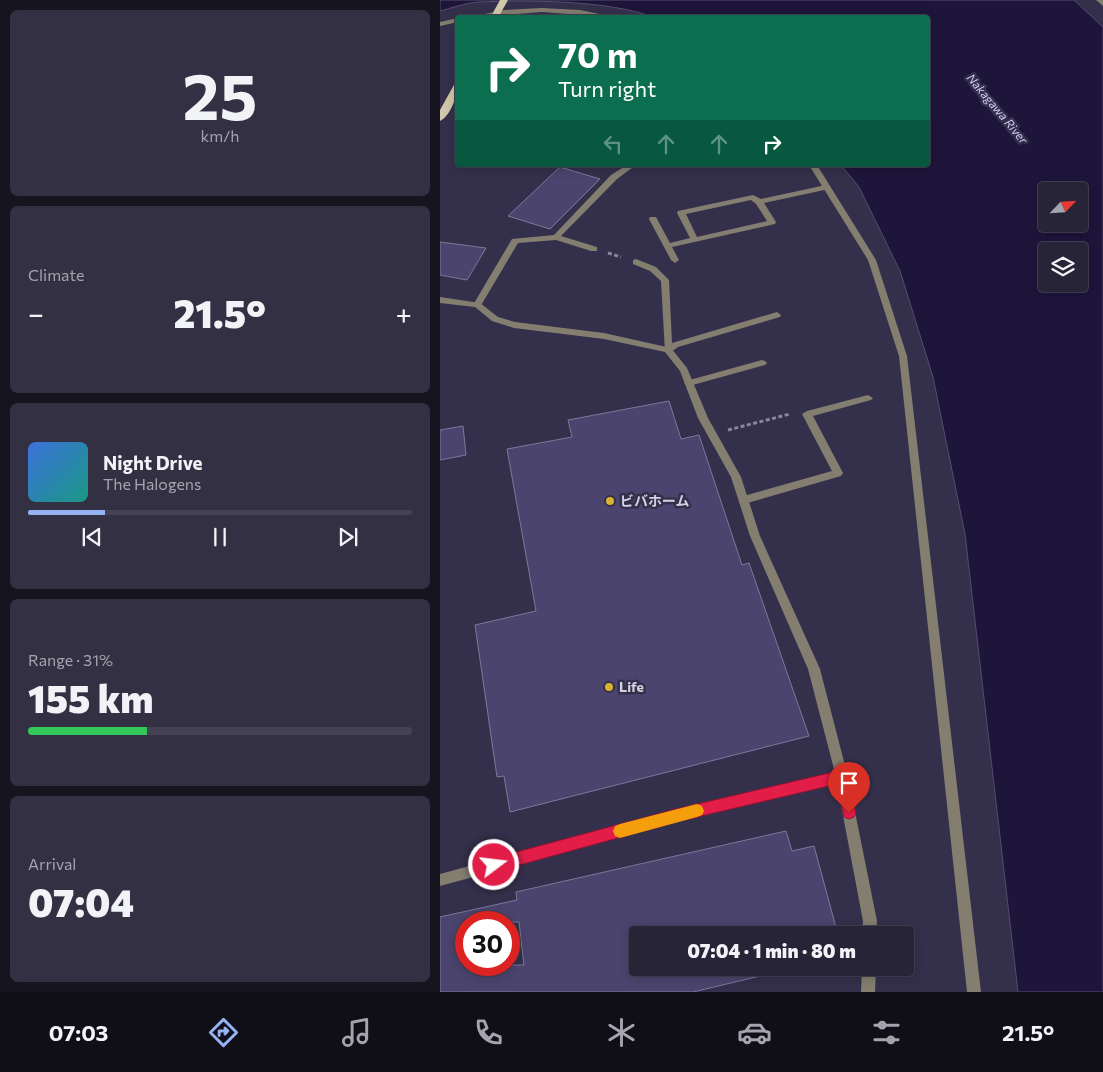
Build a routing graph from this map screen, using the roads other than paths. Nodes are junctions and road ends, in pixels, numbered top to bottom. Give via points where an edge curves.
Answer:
1 (1099, 0) edge
2 (1103, 4) edge
3 (499, 9) edge
4 (478, 15) edge
5 (596, 15) edge
6 (455, 21) edge
7 (440, 24) edge
8 (455, 90) edge
9 (440, 118) edge
10 (629, 167) edge
11 (814, 167) edge
12 (826, 187) junction
13 (759, 202) junction
14 (653, 219) dead end
15 (556, 237) junction
16 (695, 240) junction
17 (668, 246) junction
18 (594, 249) road end
19 (675, 260) dead end
20 (636, 262) road end
21 (440, 300) edge
22 (477, 305) junction
23 (776, 315) dead end
24 (668, 350) junction
25 (762, 363) dead end
26 (690, 383) junction
27 (868, 398) dead end
28 (744, 500) junction
29 (842, 776) junction
30 (440, 880) edge
31 (870, 926) edge
32 (869, 976) edge
33 (868, 992) edge
34 (974, 992) edge

1 - 2 street
3 - 4 street
3 - 5 street
6 - 7 street
8 - 9 main road
10 - 15 street via 614,177
11 - 12 street
12 - 13 street
12 - 34 street via 872,260 903,356
13 - 16 street via 772,222
13 - 16 street via 753,197 681,213
14 - 17 street
15 - 18 street
15 - 22 street via 515,241
16 - 17 street
17 - 19 street
20 - 24 street via 654,269 665,280
21 - 22 street
22 - 24 street via 495,319 514,325 604,336
23 - 24 street via 674,345
24 - 26 street
25 - 26 street
26 - 28 street via 703,418 736,477
27 - 28 street via 807,414 838,473
28 - 29 street via 755,536 814,669
29 - 30 street via 676,816
29 - 31 street
32 - 33 street

